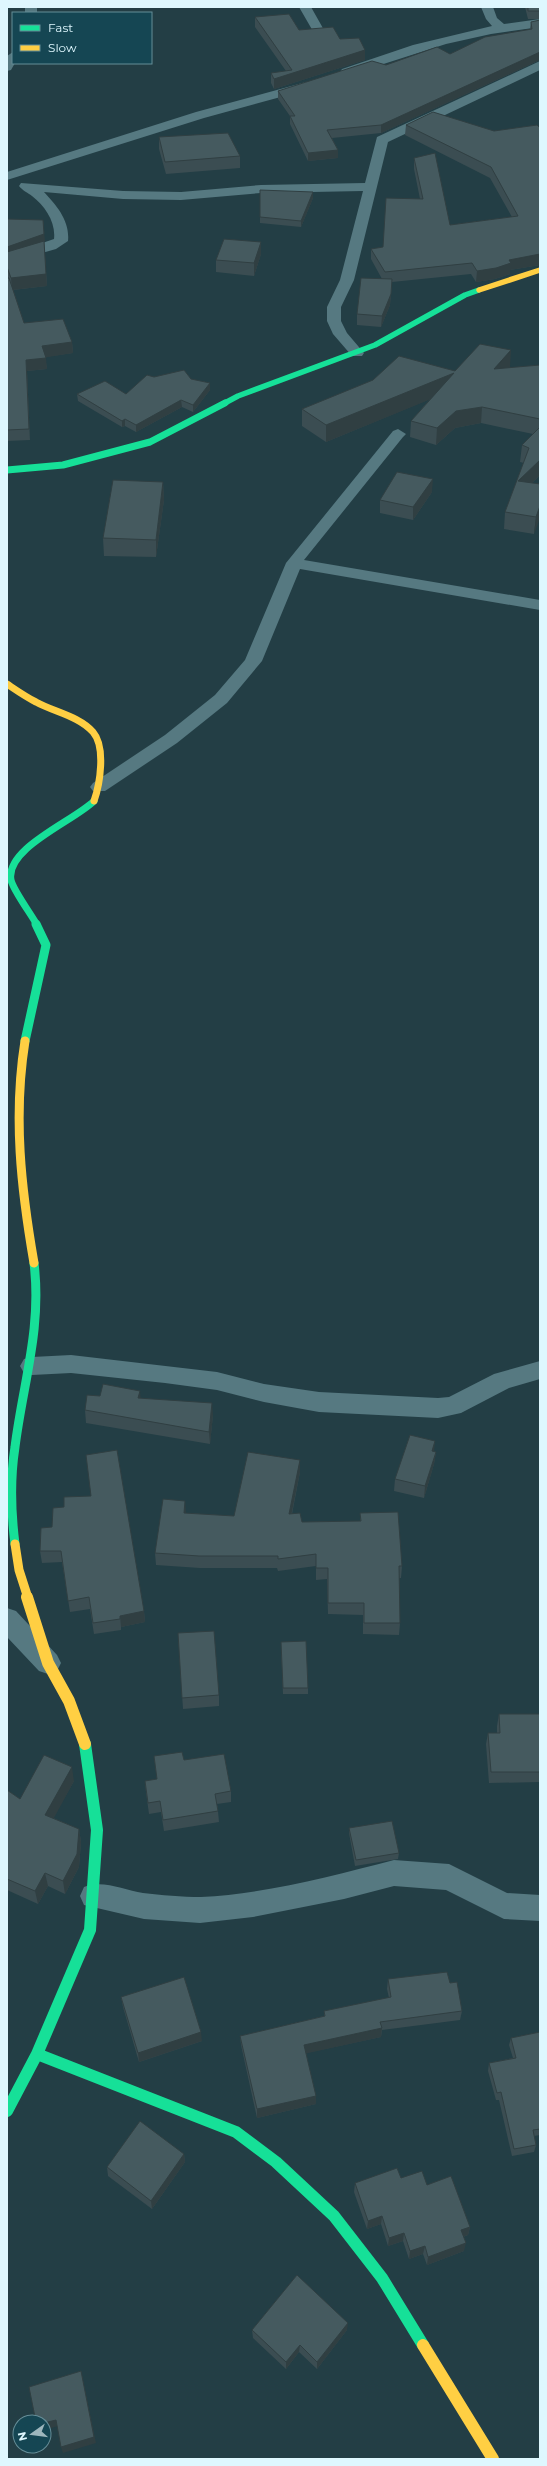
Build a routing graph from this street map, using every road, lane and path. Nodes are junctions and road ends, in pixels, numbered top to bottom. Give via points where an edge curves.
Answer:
1 (305, 7) edge
2 (487, 7) edge
3 (540, 23) edge
4 (501, 28) junction
5 (318, 30) edge
6 (12, 58) edge
7 (540, 65) edge
8 (7, 67) edge
9 (335, 76) edge
10 (320, 82) edge
11 (7, 177) edge
12 (28, 187) junction
13 (370, 187) junction
14 (7, 259) edge
15 (540, 270) edge
16 (357, 353) junction
17 (398, 434) dead end
18 (7, 470) edge
19 (294, 564) junction
20 (540, 605) edge
21 (7, 684) edge
22 (99, 787) junction
23 (32, 1366) junction
24 (540, 1370) edge
25 (7, 1619) edge
26 (48, 1663) junction
27 (94, 1896) junction
28 (540, 1908) edge
29 (37, 2054) junction
30 (7, 2110) edge
31 (493, 2459) edge

1 - 5 street
2 - 4 street via 492,19
3 - 4 street
4 - 9 street via 398,54
6 - 8 street
7 - 13 street via 382,140
10 - 11 street via 200,115
11 - 12 street
12 - 13 street via 122,195 181,196 261,189
12 - 14 street via 51,206 63,235 61,241 52,246
13 - 16 street via 345,287 334,307 334,321 340,334
15 - 16 street via 465,295
16 - 18 street via 238,396 150,442 63,465
17 - 19 street
19 - 20 street
19 - 22 street via 253,661 221,699 171,739
21 - 22 street via 34,702 82,723 94,733 101,768
22 - 23 street via 96,798 88,810 40,837 15,862 11,870 11,880 41,930 46,945 21,1062 17,1145 38,1288
23 - 24 street via 71,1364 165,1374 217,1381 264,1393 319,1402 438,1408 453,1406 502,1381
23 - 26 street via 16,1439 12,1521 19,1570
25 - 26 street
26 - 27 street via 69,1701 85,1741 96,1830
27 - 28 street via 144,1906 200,1910 344,1886 394,1873 449,1878 504,1906
27 - 29 street via 90,1930
29 - 30 street
29 - 31 street via 236,2132 276,2162 334,2216 382,2278

